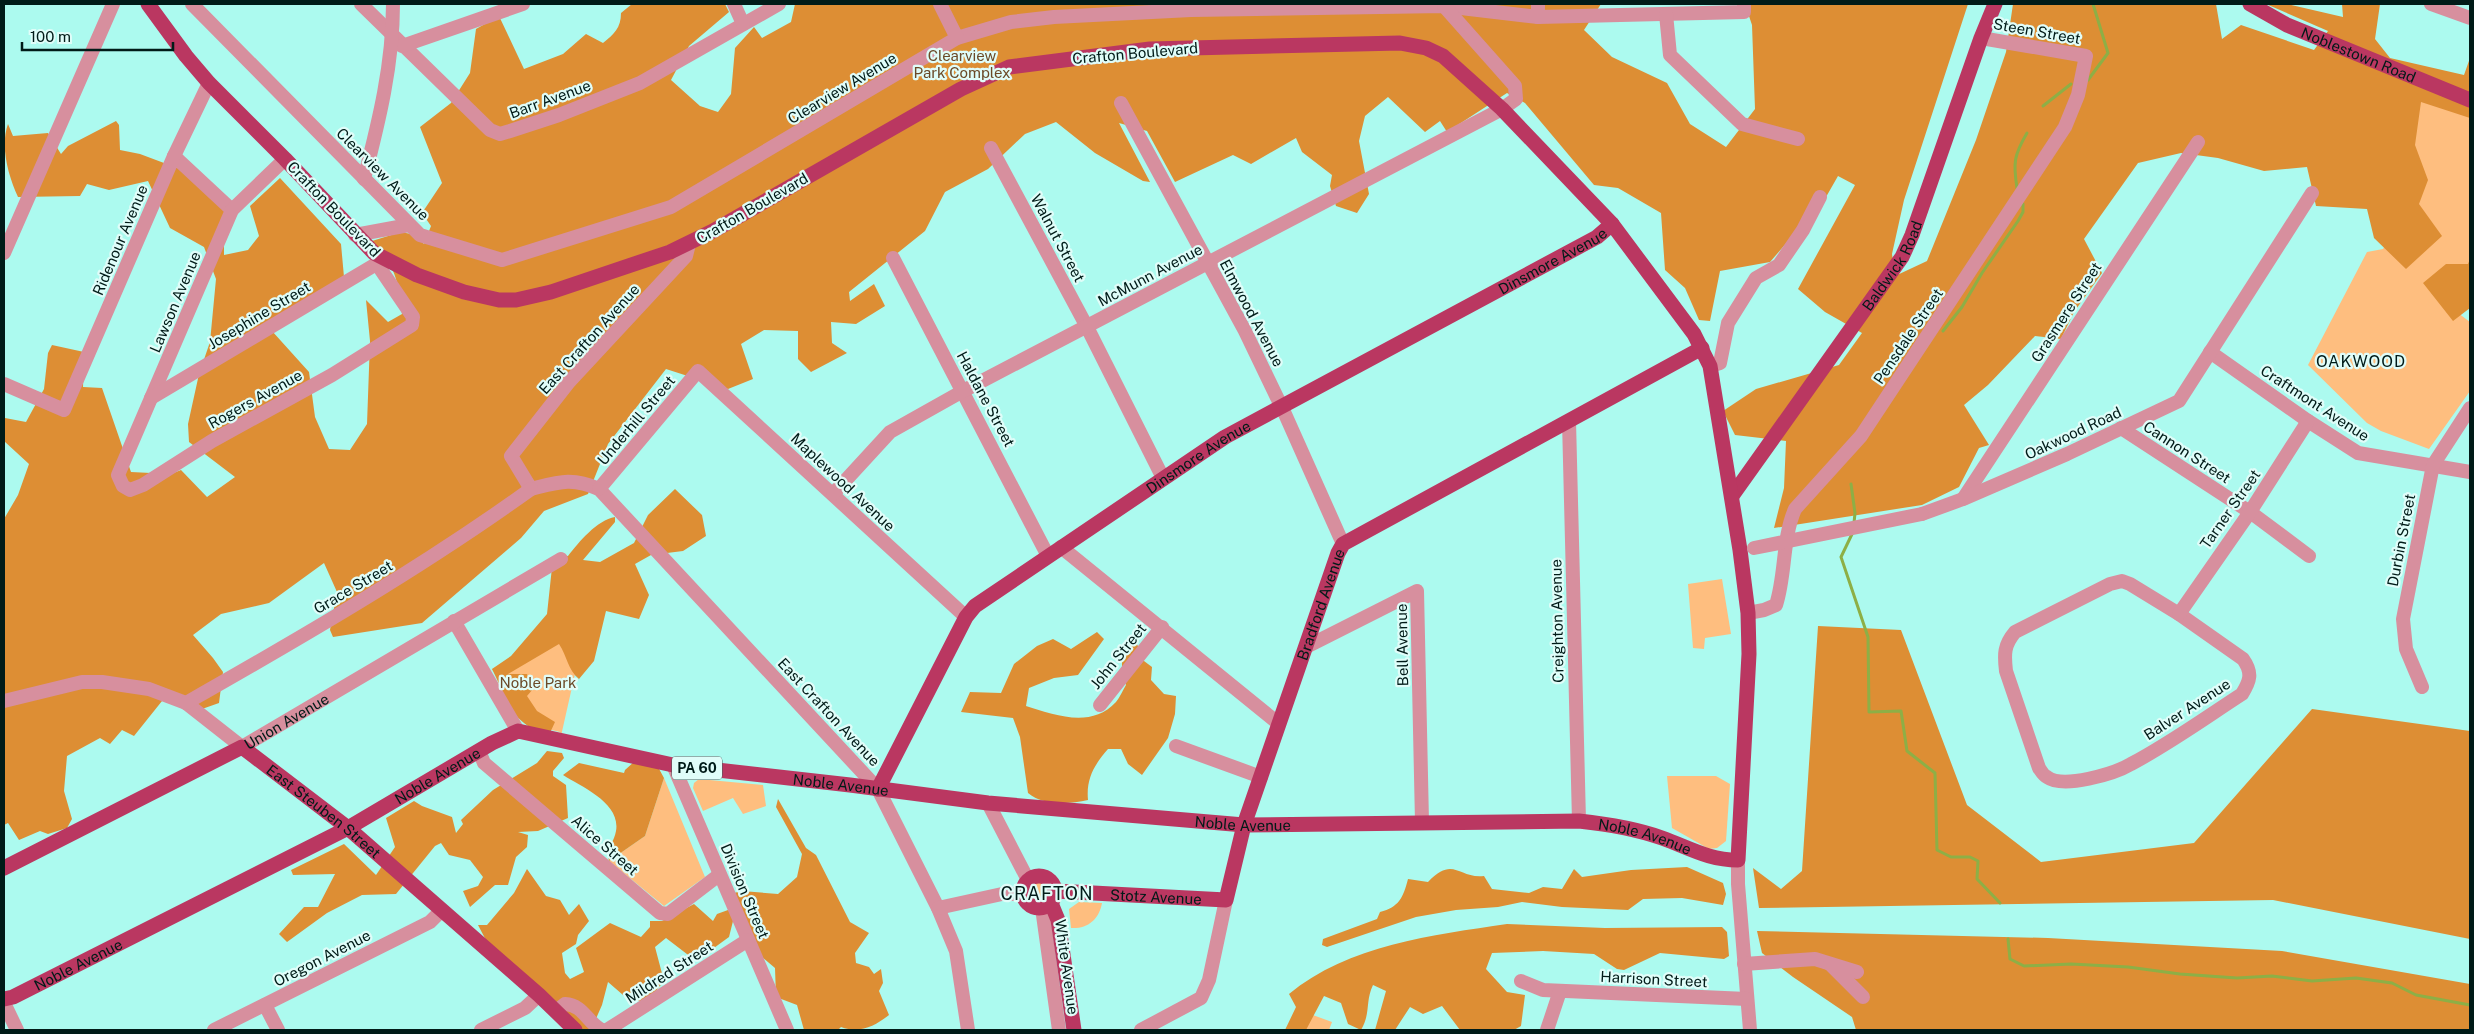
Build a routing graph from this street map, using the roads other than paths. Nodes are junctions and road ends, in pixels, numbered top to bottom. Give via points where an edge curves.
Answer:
1 (113, 4) edge
2 (148, 4) edge
3 (192, 4) edge
4 (361, 4) edge
5 (394, 4) edge
6 (734, 4) edge
7 (779, 4) edge
8 (940, 4) edge
9 (1995, 4) edge
10 (2250, 4) edge
11 (2431, 4) edge
12 (514, 5) edge
13 (1444, 6) junction
14 (1744, 8) edge
15 (1055, 10) edge
16 (1538, 10) edge
17 (1666, 14) junction
18 (2470, 18) edge
19 (743, 24) junction
20 (957, 38) junction
21 (1981, 38) junction
22 (398, 42) junction
23 (2086, 56) joint
24 (209, 83) junction
25 (2470, 100) edge
26 (1121, 103) dead end
27 (1502, 109) junction
28 (1798, 139) dead end
29 (2198, 142) dead end
30 (991, 148) dead end
31 (174, 156) junction
32 (285, 159) junction
33 (364, 179) junction
34 (2312, 193) dead end
35 (1820, 197) dead end
36 (232, 210) junction
37 (1612, 224) junction
38 (409, 225) junction
39 (355, 235) junction
40 (689, 244) junction
41 (4, 253) edge
42 (893, 258) dead end
43 (380, 262) junction
44 (1207, 262) junction
45 (1087, 328) junction
46 (1702, 348) junction
47 (2210, 352) junction
48 (1710, 366) junction
49 (698, 371) joint
50 (4, 384) edge
51 (964, 391) junction
52 (151, 398) junction
53 (1282, 407) junction
54 (2470, 408) edge
55 (1569, 420) junction
56 (2308, 421) junction
57 (2121, 428) junction
58 (2432, 465) junction
59 (2470, 472) edge
60 (118, 475) joint
61 (1164, 478) junction
62 (531, 489) junction
63 (599, 489) junction
64 (833, 494) junction
65 (1732, 496) junction
66 (1963, 499) junction
67 (2250, 512) junction
68 (1343, 544) junction
69 (1747, 549) junction
70 (1055, 551) junction
71 (2309, 556) dead end
72 (561, 559) dead end
73 (1748, 613) junction
74 (2179, 614) junction
75 (966, 618) junction
76 (454, 621) junction
77 (1162, 627) junction
78 (1306, 648) junction
79 (2422, 687) dead end
80 (4, 701) edge
81 (186, 703) junction
82 (1100, 704) dead end
83 (1279, 724) junction
84 (518, 731) junction
85 (1176, 746) dead end
86 (242, 747) junction
87 (479, 750) junction
88 (673, 765) junction
89 (1261, 777) junction
90 (878, 789) junction
91 (988, 803) junction
92 (1579, 821) junction
93 (1422, 822) junction
94 (1244, 826) junction
95 (348, 828) junction
96 (1738, 860) junction
97 (4, 868) edge
98 (719, 875) junction
99 (1028, 880) junction
100 (1023, 894) junction
101 (1050, 900) junction
102 (1226, 900) junction
103 (938, 908) junction
104 (441, 911) junction
105 (748, 940) junction
106 (1744, 957) junction
107 (1829, 963) junction
108 (1857, 972) dead end
109 (1521, 981) dead end
110 (1560, 991) junction
111 (539, 995) junction
112 (1864, 997) dead end
113 (4, 999) edge
114 (1747, 999) junction
115 (266, 1005) junction
116 (556, 1011) junction
117 (17, 1030) edge
118 (214, 1030) edge
119 (278, 1030) edge
120 (481, 1030) edge
121 (575, 1030) edge
122 (602, 1030) edge
123 (607, 1030) edge
124 (787, 1030) edge
125 (968, 1030) edge
126 (1059, 1030) edge
127 (1074, 1030) edge
128 (1141, 1030) edge
129 (1547, 1030) edge
130 (1750, 1030) edge

1 - 41 street
2 - 24 main road, Crafton Boulevard
3 - 33 street, Clearview Avenue
4 - 22 street, Barr Avenue
5 - 22 street
6 - 19 street
7 - 19 street, Barr Avenue
8 - 20 street
9 - 21 main road, Baldwick Road
10 - 25 main road, Noblestown Road via 2287,25
11 - 18 street
12 - 22 street
13 - 15 street, Clearview Avenue
13 - 16 street, Clearview Avenue
13 - 27 street via 1515,86 1516,99
14 - 17 street, Clearview Avenue
15 - 20 street, Clearview Avenue
16 - 17 street, Clearview Avenue
17 - 28 street via 1670,55 1742,124
19 - 22 street, Barr Avenue via 640,83 500,134 490,130
20 - 38 street, Clearview Avenue via 660,212 502,260 420,235
21 - 23 street, Steen Street
21 - 65 main road, Baldwick Road via 1902,257
22 - 33 street
23 - 73 street, Pensdale Street via 2078,95 2065,128 1861,436 1796,509 1776,605
24 - 31 street, Ridenour Avenue
24 - 32 main road, Crafton Boulevard
26 - 44 street, Elmwood Avenue
27 - 37 main road, Crafton Boulevard
27 - 40 main road, Crafton Boulevard via 1453,63 1426,48 1400,43 1150,49 1008,67 961,89
27 - 44 street, McMunn Avenue
29 - 66 street, Grasmere Street
30 - 45 street, Walnut Street
31 - 36 street
31 - 50 street, Ridenour Avenue via 64,410
32 - 36 street, Lawson Avenue
32 - 39 main road, Crafton Boulevard
33 - 38 street, Clearview Avenue
34 - 47 street, Oakwood Road
35 - 48 street via 1779,265 1756,278 1728,323 1720,363
36 - 52 street, Lawson Avenue
37 - 46 main road, Crafton Boulevard
37 - 53 main road, Dinsmore Avenue via 1597,237
38 - 39 street
39 - 43 main road, Crafton Boulevard
40 - 43 main road, Crafton Boulevard via 625,269 516,300 499,300 464,292
40 - 62 street, East Crafton Avenue via 686,256 569,382 511,456
42 - 51 street, Haldane Street
43 - 52 street, Josephine Street
43 - 60 street, Rogers Avenue via 413,317 412,325 332,375 212,441 143,485 130,490 123,486
44 - 45 street, McMunn Avenue
44 - 53 street, Elmwood Avenue
45 - 51 street, McMunn Avenue
45 - 61 street, Walnut Street
46 - 48 main road, Crafton Boulevard
46 - 55 main road, Bradford Avenue
47 - 56 street, Craftmont Avenue
47 - 57 street, Oakwood Road via 2179,401
48 - 65 main road, Crafton Boulevard
49 - 63 street, Underhill Street
49 - 64 street, Maplewood Avenue
51 - 64 street, McMunn Avenue via 890,432
51 - 70 street, Haldane Street
52 - 60 street, Lawson Avenue
53 - 61 main road, Dinsmore Avenue via 1225,437
53 - 68 street, Elmwood Avenue
54 - 58 street, Durbin Street
55 - 68 main road, Bradford Avenue
55 - 92 street, Creighton Avenue
56 - 58 street, Craftmont Avenue via 2358,453
56 - 67 street, Tarner Street
57 - 66 street, Oakwood Road
57 - 67 street, Cannon Street
58 - 59 street, Craftmont Avenue
58 - 79 street, Durbin Street via 2403,619 2406,649
61 - 70 main road, Dinsmore Avenue
62 - 63 street via 563,481 582,481
62 - 81 street, Grace Street via 383,589
63 - 90 street, East Crafton Avenue
64 - 75 street, Maplewood Avenue
65 - 69 main road, Crafton Boulevard
66 - 69 street, Oakwood Road, bridge via 1922,514
67 - 71 street, Cannon Street
67 - 74 street, Tarner Street
68 - 78 main road, Bradford Avenue
69 - 73 main road, Crafton Boulevard
70 - 75 main road, Dinsmore Avenue via 975,606
70 - 77 street, Haldane Street
72 - 76 street, Union Avenue
73 - 96 main road, Crafton Boulevard via 1749,654
74 - 74 street, Balver Avenue via 2243,659 2250,669 2250,682 2242,694 2130,765 2067,783 2046,777 2039,768 2006,671 2006,642 2014,632 2122,581
75 - 90 main road, Dinsmore Avenue
76 - 84 street
76 - 86 street, Union Avenue
77 - 82 street, John Street
77 - 83 street, Haldane Street
78 - 83 main road, Bradford Avenue
78 - 93 street, Bell Avenue via 1417,591
80 - 81 street, East Steuben Street via 82,682 102,682 149,689
81 - 86 street, East Steuben Street
83 - 89 main road, Bradford Avenue
84 - 87 main road, Noble Avenue
84 - 88 main road, Noble Avenue / PA 60
85 - 89 street
86 - 95 main road, East Steuben Street
86 - 97 main road, Union Avenue
87 - 95 main road, Noble Avenue
87 - 98 street, Alice Street via 484,762 660,914 668,914
88 - 90 main road, Noble Avenue / PA 60
88 - 98 street, Division Street
89 - 94 main road, Bradford Avenue
90 - 91 main road, Noble Avenue
90 - 103 street, East Crafton Avenue
91 - 94 main road, Noble Avenue
91 - 99 street
92 - 93 main road, Noble Avenue
92 - 96 main road, Noble Avenue via 1618,825 1661,837 1717,860
93 - 94 main road, Noble Avenue
94 - 102 main road, Bradford Avenue
95 - 104 main road, East Steuben Street
95 - 113 main road, Noble Avenue
96 - 106 street
98 - 105 street, Division Street
99 - 100 main road
99 - 101 main road via 1033,876 1044,876 1052,882
100 - 101 main road via 1028,903
100 - 103 street via 1002,894
101 - 102 main road, Stotz Avenue
101 - 126 street, White Avenue
101 - 127 main road via 1058,920
102 - 128 street, Bradford Avenue via 1209,980 1201,998
103 - 125 street, East Crafton Avenue via 956,951
104 - 111 main road, East Steuben Street
104 - 115 street, Oregon Avenue via 430,922
105 - 123 street, Mildred Street
105 - 124 street, Division Street
106 - 107 street via 1816,958
106 - 114 street
107 - 108 street
107 - 112 street
109 - 110 street, Harrison Street via 1543,990
110 - 114 street, Harrison Street
110 - 129 street
111 - 116 main road, East Steuben Street
111 - 120 street via 525,1008
113 - 117 street
114 - 130 street
115 - 118 street, Oregon Avenue
115 - 119 street
116 - 121 main road, East Steuben Street
116 - 122 street via 565,1004 574,1005

